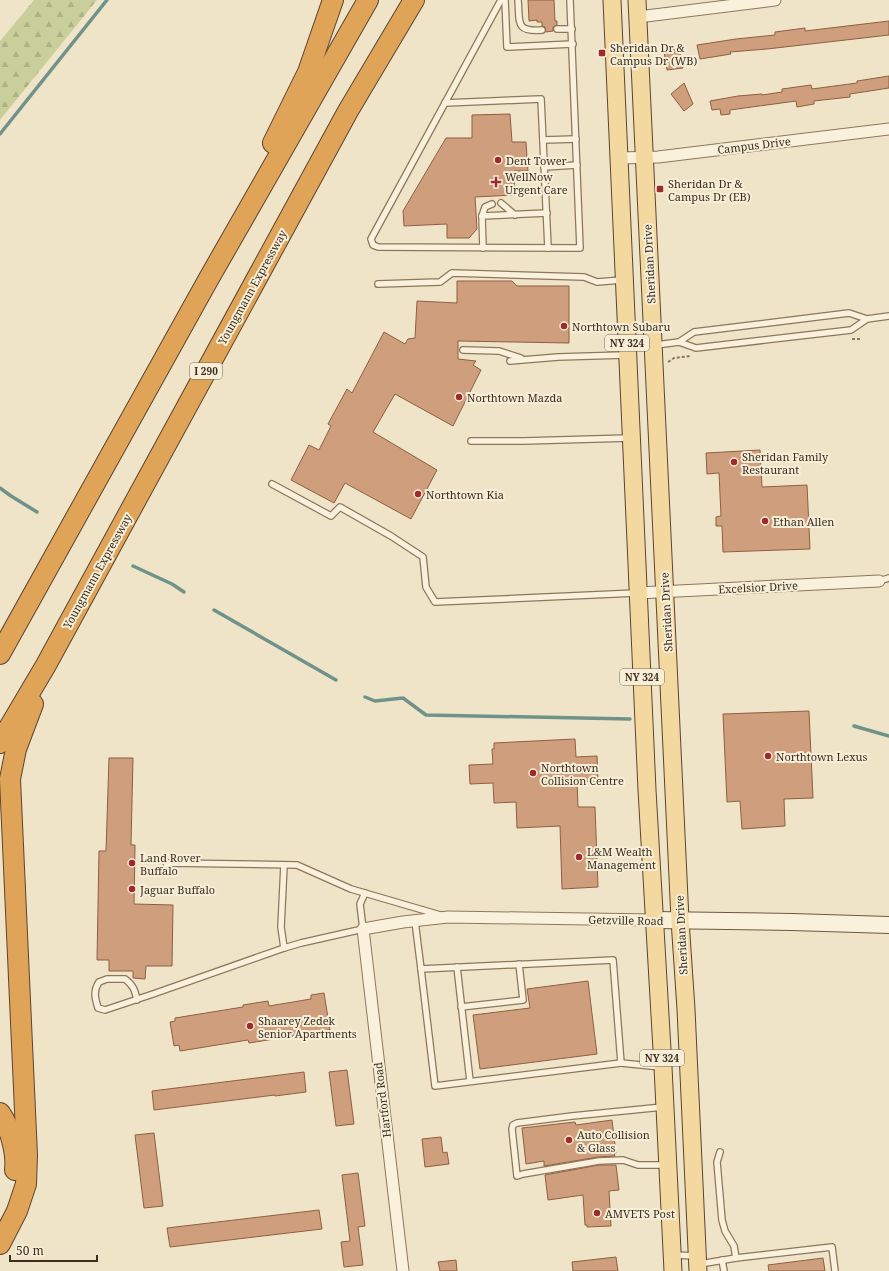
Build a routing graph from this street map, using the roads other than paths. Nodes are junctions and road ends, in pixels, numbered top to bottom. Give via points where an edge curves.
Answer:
1 (333, 0) edge
2 (368, 0) edge
3 (414, 0) edge
4 (501, 0) edge
5 (505, 0) edge
6 (518, 0) edge
7 (570, 0) edge
8 (612, 0) edge
9 (637, 0) edge
10 (775, 0) edge
11 (638, 17) junction
12 (557, 29) dead end
13 (572, 29) junction
14 (542, 30) dead end
15 (573, 44) junction
16 (445, 103) junction
17 (889, 129) edge
18 (576, 139) junction
19 (543, 140) junction
20 (619, 158) junction
21 (644, 158) junction
22 (577, 165) junction
23 (544, 167) junction
24 (501, 203) dead end
25 (492, 204) dead end
26 (547, 213) junction
27 (515, 215) junction
28 (482, 216) junction
29 (483, 248) junction
30 (548, 248) junction
31 (208, 280) junction
32 (624, 280) junction
33 (378, 284) dead end
34 (889, 316) edge
35 (867, 319) junction
36 (679, 342) junction
37 (653, 345) junction
38 (463, 350) dead end
39 (627, 354) junction
40 (525, 360) junction
41 (510, 361) dead end
42 (632, 438) junction
43 (471, 441) dead end
44 (272, 484) dead end
45 (884, 580) edge
46 (665, 591) junction
47 (638, 593) junction
48 (22, 616) junction
49 (0, 644) edge
50 (0, 654) edge
51 (46, 665) junction
52 (0, 743) edge
53 (284, 865) junction
54 (165, 873) dead end
55 (365, 893) junction
56 (448, 917) junction
57 (654, 920) junction
58 (680, 920) junction
59 (415, 921) junction
60 (889, 925) edge
61 (363, 930) junction
62 (284, 948) junction
63 (519, 964) junction
64 (457, 967) junction
65 (420, 969) junction
66 (137, 1000) junction
67 (461, 1007) junction
68 (620, 1063) junction
69 (663, 1067) junction
70 (470, 1081) junction
71 (665, 1107) junction
72 (0, 1113) edge
73 (720, 1152) dead end
74 (668, 1165) junction
75 (0, 1218) edge
76 (0, 1244) edge
77 (736, 1258) junction
78 (722, 1260) junction
79 (672, 1263) edge
80 (698, 1264) edge
81 (403, 1271) edge
82 (724, 1271) edge
83 (835, 1271) edge

1 - 31 highway via 308,72
2 - 31 highway
3 - 51 highway, Youngmann Expressway / I 290 via 348,111
4 - 16 lane
5 - 15 lane via 507,47
6 - 14 lane via 522,26 528,30
7 - 13 lane
8 - 20 main road, NY 324
9 - 11 main road, Sheridan Drive / NY 324
10 - 11 street
11 - 21 main road, Sheridan Drive / NY 324
12 - 13 lane
13 - 15 lane
15 - 18 lane
16 - 19 lane via 542,99
16 - 29 lane via 370,239 373,245 378,247
17 - 21 street, Campus Drive
18 - 19 lane
18 - 22 lane
19 - 23 lane
20 - 21 street, Campus Drive
20 - 32 main road, NY 324
21 - 37 main road, Sheridan Drive / NY 324
22 - 23 lane
22 - 30 lane via 580,248
23 - 26 lane
24 - 27 lane
25 - 28 lane via 485,207
26 - 27 lane
26 - 30 lane
27 - 28 lane
28 - 29 lane
29 - 30 lane
31 - 48 highway
32 - 33 lane via 597,282 584,277 452,273 440,282
32 - 39 main road, NY 324
34 - 35 lane
35 - 36 lane via 849,313 694,332
35 - 36 lane via 851,330 696,348
36 - 37 lane
37 - 46 main road, Sheridan Drive / NY 324
38 - 40 lane via 499,351
39 - 40 lane
39 - 42 main road, NY 324
40 - 41 lane
42 - 43 lane
42 - 47 main road, NY 324
44 - 47 lane via 331,516 340,507 423,557 426,586 435,602
45 - 46 street, Excelsior Drive
46 - 47 street, Excelsior Drive
46 - 58 main road, Sheridan Drive / NY 324
47 - 57 main road, NY 324
48 - 49 highway
48 - 50 highway
51 - 52 highway, Youngmann Expressway / I 290
51 - 76 highway via 16,749 10,779 27,1156 26,1184 17,1211
53 - 54 lane via 167,863
53 - 55 lane via 297,866
53 - 62 lane via 281,927
55 - 56 lane
55 - 61 lane via 360,904
56 - 57 street, Getzville Road
56 - 59 street, Getzville Road
57 - 58 street, Getzville Road
57 - 69 main road, NY 324
58 - 60 street, Getzville Road
58 - 80 main road, Sheridan Drive / NY 324
59 - 61 street, Getzville Road
59 - 65 lane
61 - 62 lane
61 - 81 street, Hartford Road
62 - 66 lane
63 - 64 lane
63 - 67 lane via 523,1000
63 - 68 lane via 613,960
64 - 65 lane
64 - 67 lane
65 - 70 lane via 436,1086
66 - 66 lane via 105,1010 98,1008 95,988 99,982 107,979 125,979 132,984
67 - 70 lane
68 - 69 lane
68 - 70 lane
69 - 71 main road, NY 324
71 - 74 main road, NY 324
71 - 74 lane via 517,1123 512,1129 517,1176 599,1161 623,1160 638,1165
72 - 75 highway via 11,1136 16,1164 12,1188
73 - 77 lane via 717,1162 722,1220 725,1232 734,1246
74 - 79 main road, NY 324
77 - 78 lane
77 - 83 lane via 832,1247
78 - 80 lane
78 - 82 lane
79 - 80 lane

